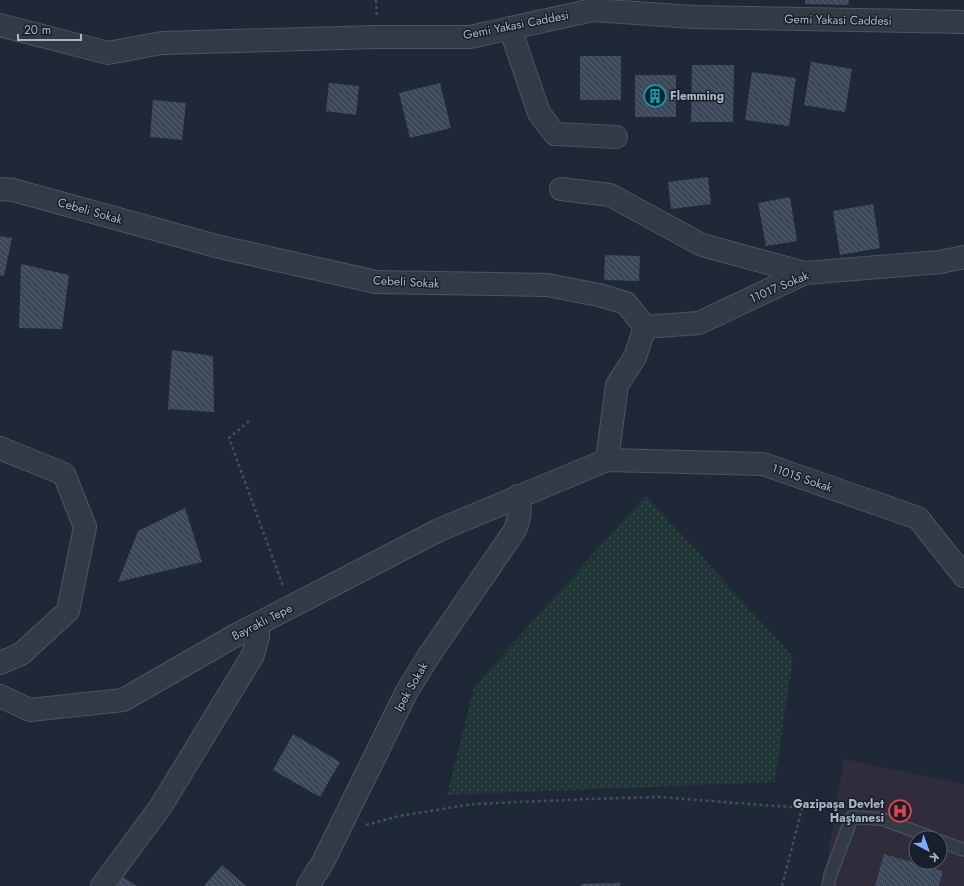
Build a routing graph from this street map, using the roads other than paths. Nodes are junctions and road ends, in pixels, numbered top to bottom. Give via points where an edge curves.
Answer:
1 (964, 22) edge
2 (0, 25) edge
3 (510, 28) junction
4 (616, 137) dead end
5 (0, 189) edge
6 (561, 189) dead end
7 (964, 257) edge
8 (805, 273) junction
9 (645, 327) junction
10 (0, 448) edge
11 (607, 460) junction
12 (518, 496) junction
13 (964, 576) edge
14 (258, 625) junction
15 (0, 663) edge
16 (0, 696) edge
17 (912, 830) edge
18 (948, 844) edge
19 (964, 850) edge
20 (829, 881) edge
21 (102, 886) edge
22 (308, 886) edge

1 - 3 street, Gemi Yakasi Caddesi via 692,17 593,10
2 - 3 street, Gemi Yakasi Caddesi via 108,53 162,43 470,37
3 - 4 street via 539,113 555,134
5 - 9 street, Cebeli Sokak via 13,190 220,247 376,282 547,285 599,295 626,303
6 - 8 street via 610,195 702,245
7 - 8 street, 11017 Sokak via 940,262
8 - 9 street, 11017 Sokak via 700,323
9 - 11 street via 635,357 618,385
10 - 15 street via 64,474 85,527 68,611 21,654
11 - 12 street, Bayraklı Tepe
11 - 13 street, 11015 Sokak via 763,464 918,518
12 - 14 street, Bayraklı Tepe via 440,530
12 - 22 street, Ipek Sokak via 521,507 515,530 430,654 408,691 323,862
14 - 16 street, Bayraklı Tepe via 123,700 30,710
14 - 21 street via 253,655 161,806
17 - 20 lane via 882,819 852,817
18 - 19 lane

